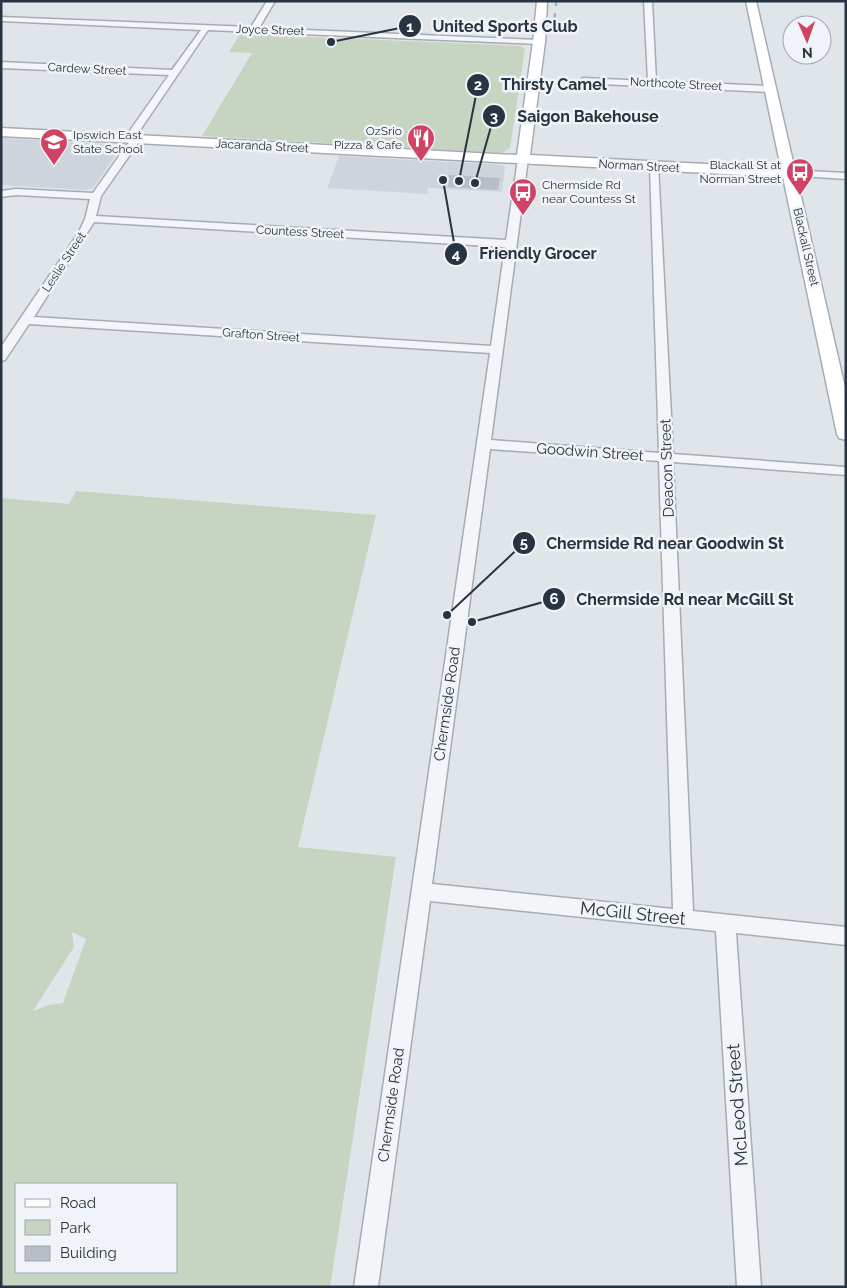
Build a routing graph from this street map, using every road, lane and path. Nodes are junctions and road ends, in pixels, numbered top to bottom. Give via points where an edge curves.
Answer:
1 (271, 1) edge
2 (542, 1) edge
3 (648, 1) edge
4 (751, 1) edge
5 (1, 19) edge
6 (206, 28) junction
7 (253, 30) junction
8 (539, 42) junction
9 (1, 65) edge
10 (174, 73) junction
11 (582, 81) dead end
12 (652, 83) junction
13 (770, 89) junction
14 (1, 132) edge
15 (133, 139) junction
16 (523, 159) junction
17 (655, 166) junction
18 (789, 173) junction
19 (846, 176) edge
20 (1, 194) edge
21 (96, 196) junction
22 (90, 219) junction
23 (511, 244) junction
24 (26, 320) junction
25 (496, 350) junction
26 (1, 357) edge
27 (846, 434) edge
28 (483, 444) junction
29 (667, 458) junction
30 (846, 471) edge
31 (421, 891) junction
32 (683, 919) junction
33 (725, 923) junction
34 (846, 936) edge
35 (366, 1287) edge
36 (749, 1287) edge

1 - 7 street
2 - 8 street, Chermside Road
3 - 12 street
4 - 13 street, Blackall Street
5 - 6 street, Joyce Street
6 - 7 street, Joyce Street
6 - 10 street, Leslie Street
7 - 8 street, Joyce Street
8 - 16 street, Chermside Road
9 - 10 street, Cardew Street
10 - 15 street, Leslie Street
11 - 12 street, Northcote Street
12 - 13 street, Northcote Street
13 - 18 street, Blackall Street
14 - 15 street, Jacaranda Street
15 - 16 street, Jacaranda Street
15 - 21 street, Leslie Street
16 - 17 street, Norman Street
16 - 23 street, Chermside Road
17 - 18 street, Norman Street
17 - 29 street, Deacon Street
18 - 19 street, Norman Street
18 - 27 street, Blackall Street
20 - 21 street
21 - 22 street, Leslie Street
22 - 23 street, Countess Street
22 - 24 street, Leslie Street
23 - 25 street, Chermside Road
24 - 25 street, Grafton Street
24 - 26 street, Leslie Street
25 - 28 street, Chermside Road
28 - 29 street, Goodwin Street
28 - 31 street, Chermside Road
29 - 30 street, Goodwin Street
29 - 32 street, Deacon Street
31 - 32 street, McGill Street
31 - 35 street, Chermside Road
32 - 33 street, McGill Street
33 - 34 street, McGill Street
33 - 36 street, McLeod Street

